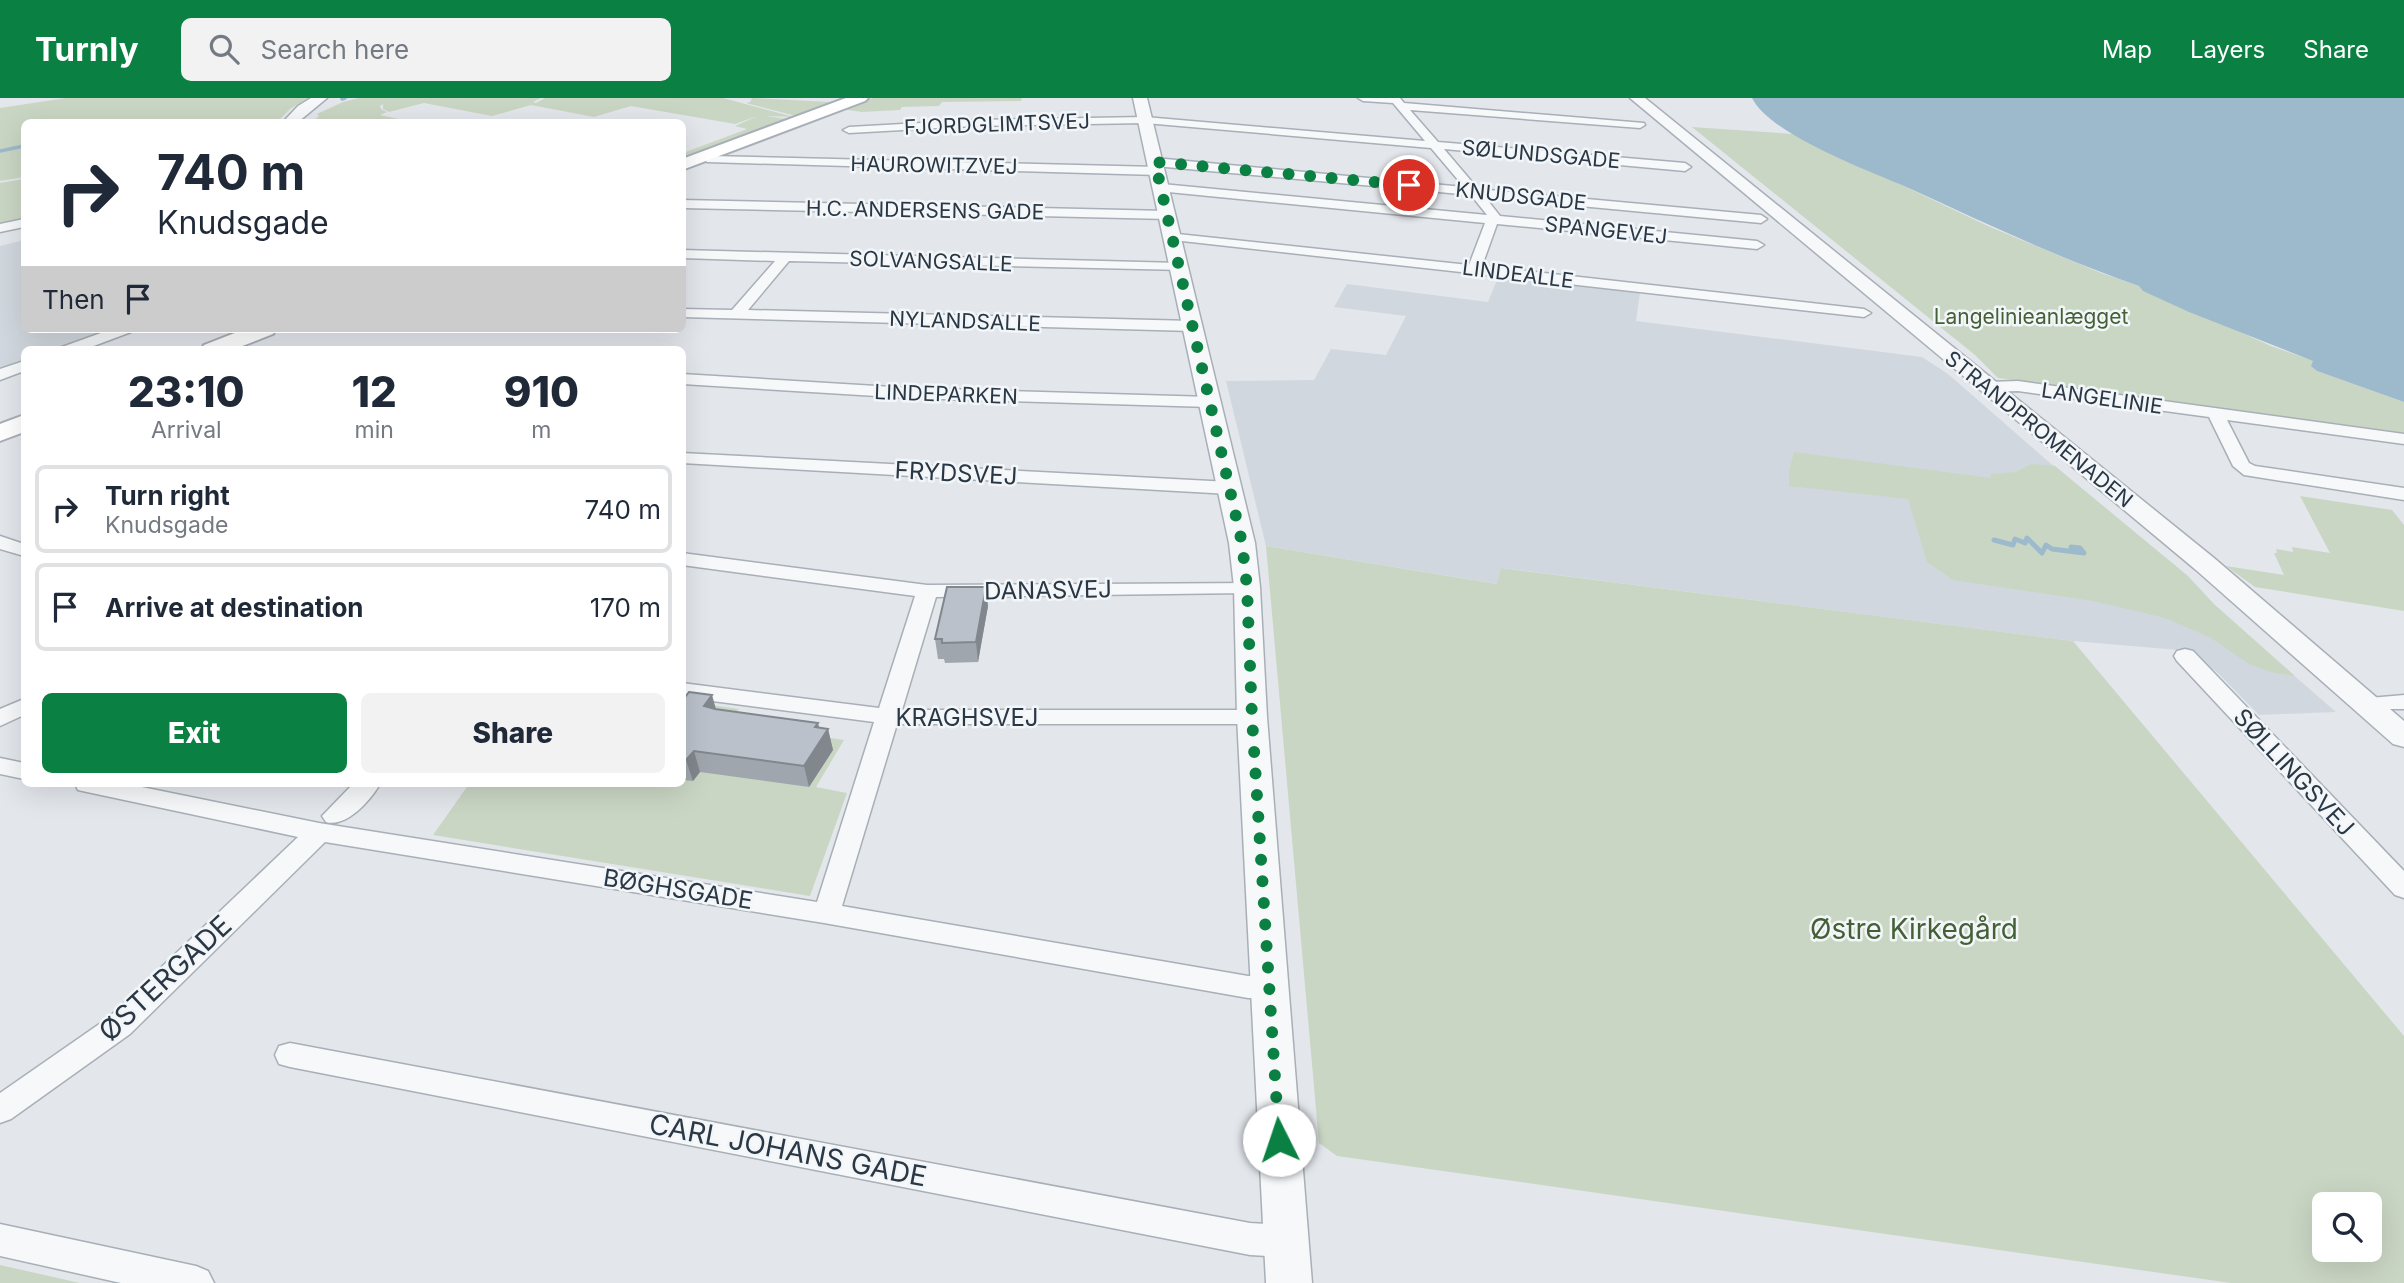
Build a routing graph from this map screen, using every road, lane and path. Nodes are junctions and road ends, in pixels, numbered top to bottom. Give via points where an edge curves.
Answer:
1 (320, 98) edge
2 (860, 98) edge
3 (1363, 98) edge
4 (1637, 98) edge
5 (1397, 101) edge
6 (1143, 109) edge
7 (293, 119) edge
8 (1640, 125) dead end
9 (849, 131) dead end
10 (1433, 145) junction
11 (711, 160) dead end
12 (686, 163) edge
13 (1685, 167) dead end
14 (1473, 191) junction
15 (1163, 194) junction
16 (686, 204) edge
17 (1494, 219) junction
18 (1761, 219) dead end
19 (21, 224) edge
20 (0, 228) edge
21 (1757, 245) dead end
22 (686, 254) edge
23 (785, 257) junction
24 (1179, 267) junction
25 (1474, 269) junction
26 (686, 313) edge
27 (1864, 313) dead end
28 (736, 315) junction
29 (1193, 326) junction
30 (115, 333) edge
31 (255, 333) edge
32 (79, 346) edge
33 (222, 346) edge
34 (21, 367) edge
35 (0, 375) edge
36 (686, 379) edge
37 (1987, 387) junction
38 (1210, 402) junction
39 (2217, 414) junction
40 (21, 424) edge
41 (0, 433) edge
42 (2404, 439) edge
43 (686, 458) edge
44 (1230, 488) junction
45 (2404, 494) edge
46 (0, 542) edge
47 (21, 549) edge
48 (686, 560) edge
49 (1247, 587) junction
50 (927, 591) junction
51 (2185, 656) dead end
52 (686, 692) edge
53 (2404, 702) edge
54 (2366, 704) junction
55 (21, 708) edge
56 (889, 717) junction
57 (1252, 718) junction
58 (0, 719) edge
59 (2404, 737) edge
60 (0, 766) edge
61 (21, 770) edge
62 (105, 787) edge
63 (366, 787) edge
64 (327, 824) junction
65 (2404, 888) edge
66 (824, 913) junction
67 (1269, 987) junction
68 (290, 1055) dead end
69 (0, 1110) edge
70 (0, 1240) edge
71 (1286, 1241) junction
72 (196, 1283) edge
73 (1289, 1283) edge

1 - 7 street
2 - 12 main road
3 - 5 street
4 - 37 street, STRANDPROMENADEN
5 - 8 street
5 - 10 street
6 - 9 street, FJORDGLIMTSVEJ
6 - 10 street, SØLUNDSGADE
6 - 15 street
10 - 13 street, SØLUNDSGADE
10 - 14 street
11 - 15 street, HAUROWITZVEJ
14 - 15 street, KNUDSGADE
14 - 17 street
14 - 18 street, KNUDSGADE
15 - 16 street, H.C. ANDERSENS GADE
15 - 17 street, SPANGEVEJ
15 - 24 street
15 - 25 street, LINDEALLE
17 - 21 street, SPANGEVEJ
17 - 25 street
19 - 20 street
22 - 23 street, SOLVANGSALLE
23 - 24 street, SOLVANGSALLE
23 - 28 street
24 - 29 street
25 - 27 street, LINDEALLE
26 - 28 street, NYLANDSALLE
28 - 29 street, NYLANDSALLE
29 - 38 street
30 - 32 street
31 - 33 main road
34 - 35 street
36 - 38 street, LINDEPARKEN via 859,391
37 - 39 street, LANGELINIE via 2018,386
37 - 54 street, STRANDPROMENADEN via 2205,564
38 - 44 street
39 - 42 street, LANGELINIE
39 - 45 street via 2242,466 2250,471
40 - 41 main road
43 - 44 street, FRYDSVEJ
44 - 49 street
46 - 47 street
48 - 50 street, DANASVEJ
49 - 50 street, DANASVEJ
49 - 57 street
50 - 56 street
51 - 65 street, SØLLINGSVEJ
52 - 56 street, KRAGHSVEJ
53 - 54 street
54 - 59 street, STRANDPROMENADEN
55 - 58 street
56 - 57 street, KRAGHSVEJ
56 - 66 street
57 - 67 street
60 - 61 street
62 - 64 street, BØGHSGADE
63 - 64 street, ØSTERGADE
64 - 66 street, BØGHSGADE
64 - 69 street, ØSTERGADE via 119,1026
66 - 67 street, BØGHSGADE
67 - 71 street
68 - 71 street, CARL JOHANS GADE via 1250,1239
70 - 72 street
71 - 73 street

